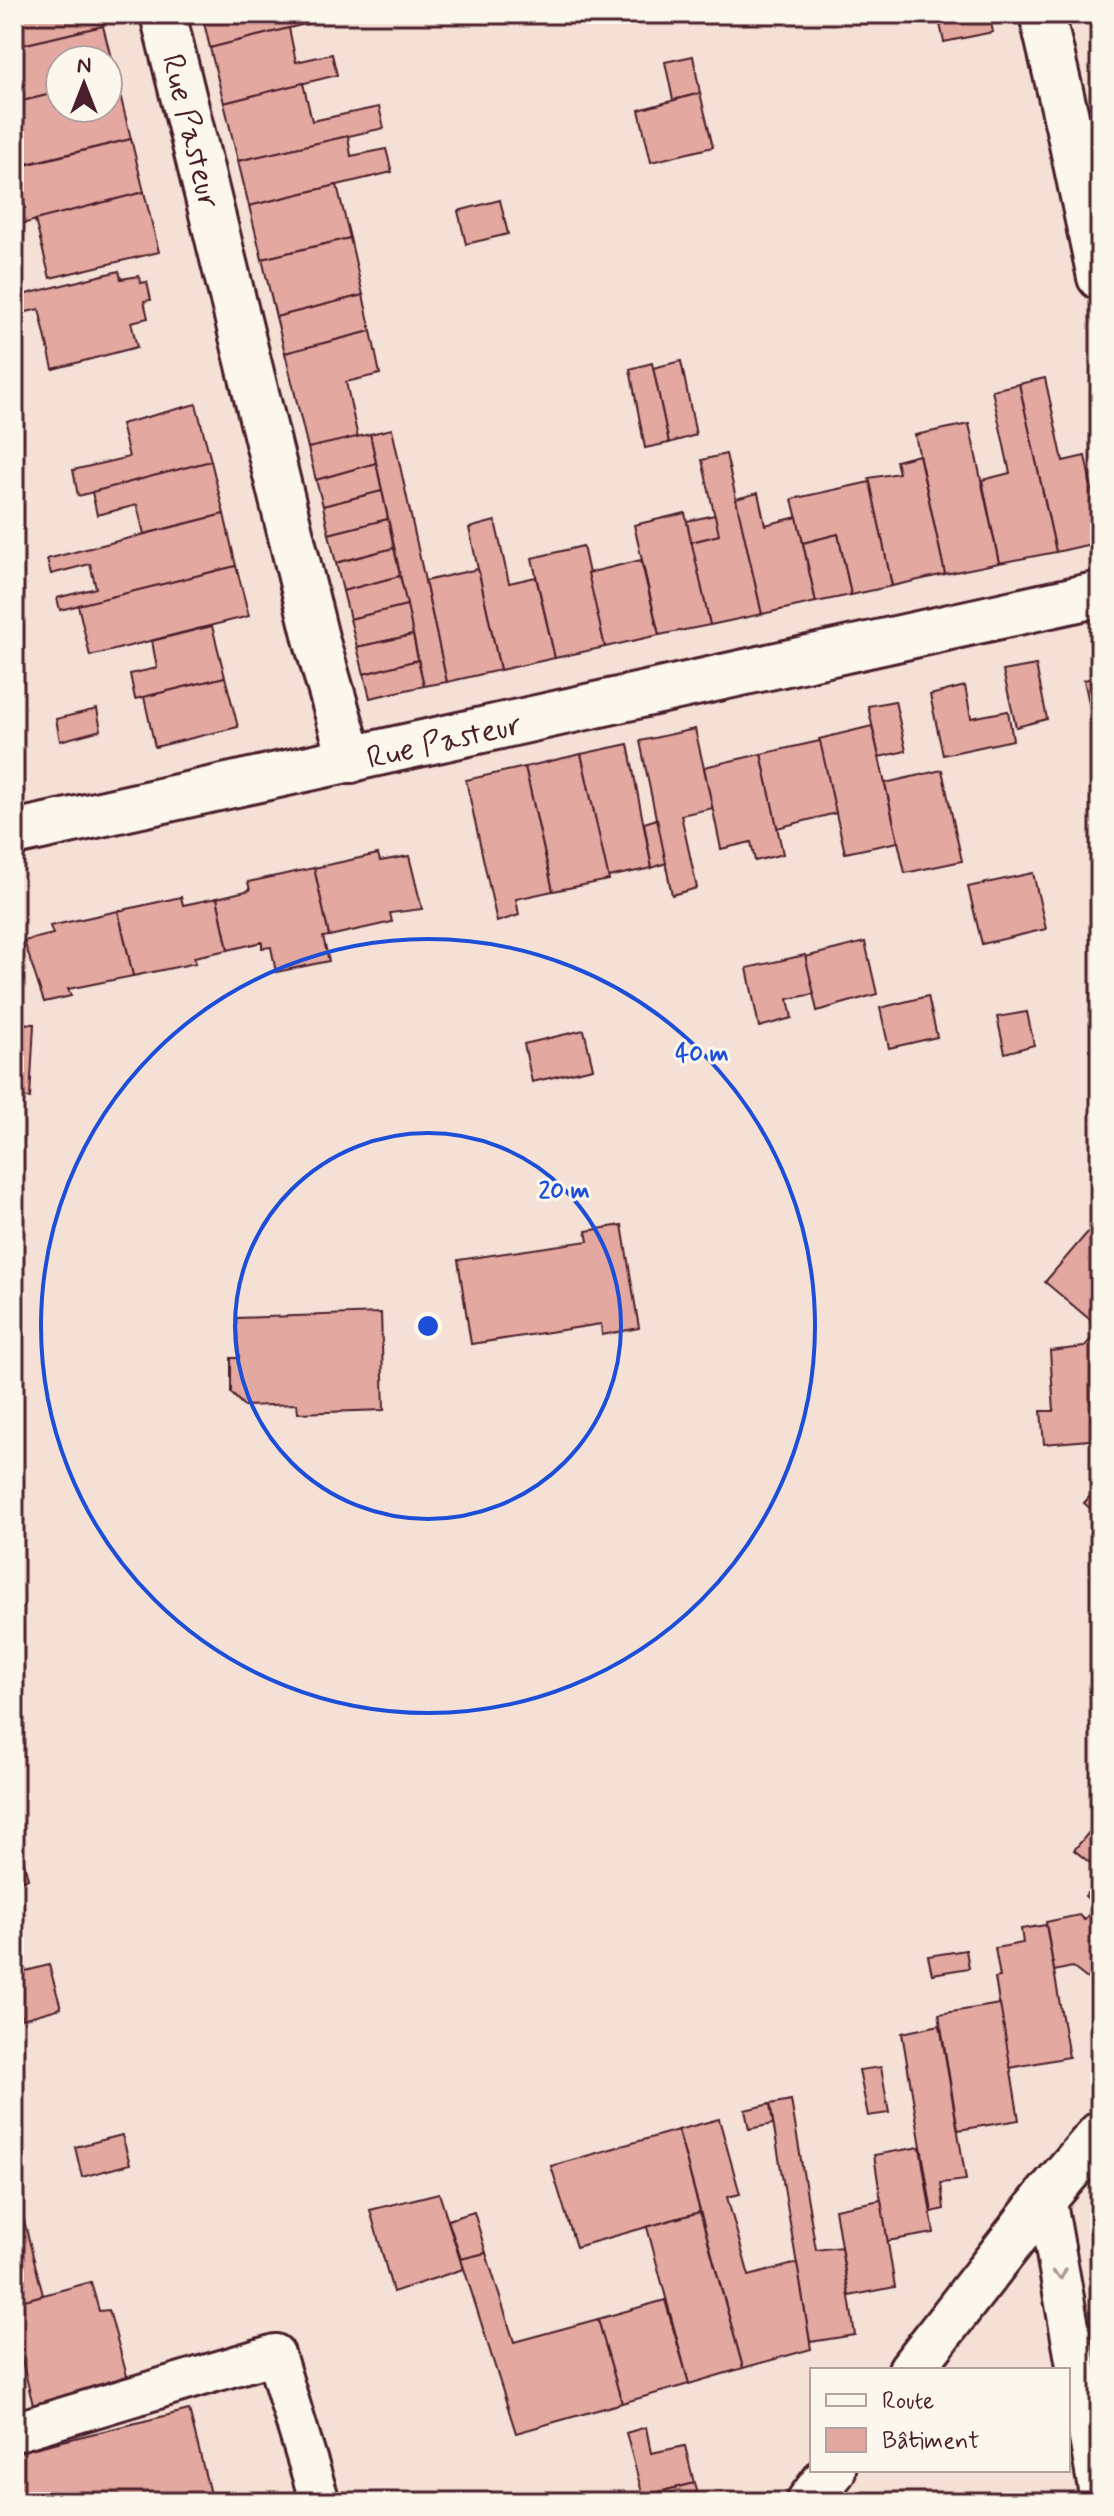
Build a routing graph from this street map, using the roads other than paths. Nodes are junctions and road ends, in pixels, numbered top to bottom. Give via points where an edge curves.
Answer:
1 (163, 14) edge
2 (1042, 14) edge
3 (1100, 277) edge
4 (1100, 594) edge
5 (351, 760) junction
6 (14, 833) edge
7 (1100, 2134) edge
8 (1046, 2197) junction
9 (913, 2368) edge
10 (14, 2432) edge
11 (832, 2472) edge
12 (1100, 2500) edge
13 (320, 2502) edge
14 (809, 2502) edge

1 - 5 street, Rue Pasteur via 317,642
2 - 3 street
4 - 5 street, Rue Pasteur
5 - 6 street
7 - 8 street
8 - 9 street
8 -> 12 lane
10 - 13 lane via 275,2354
11 - 14 street

